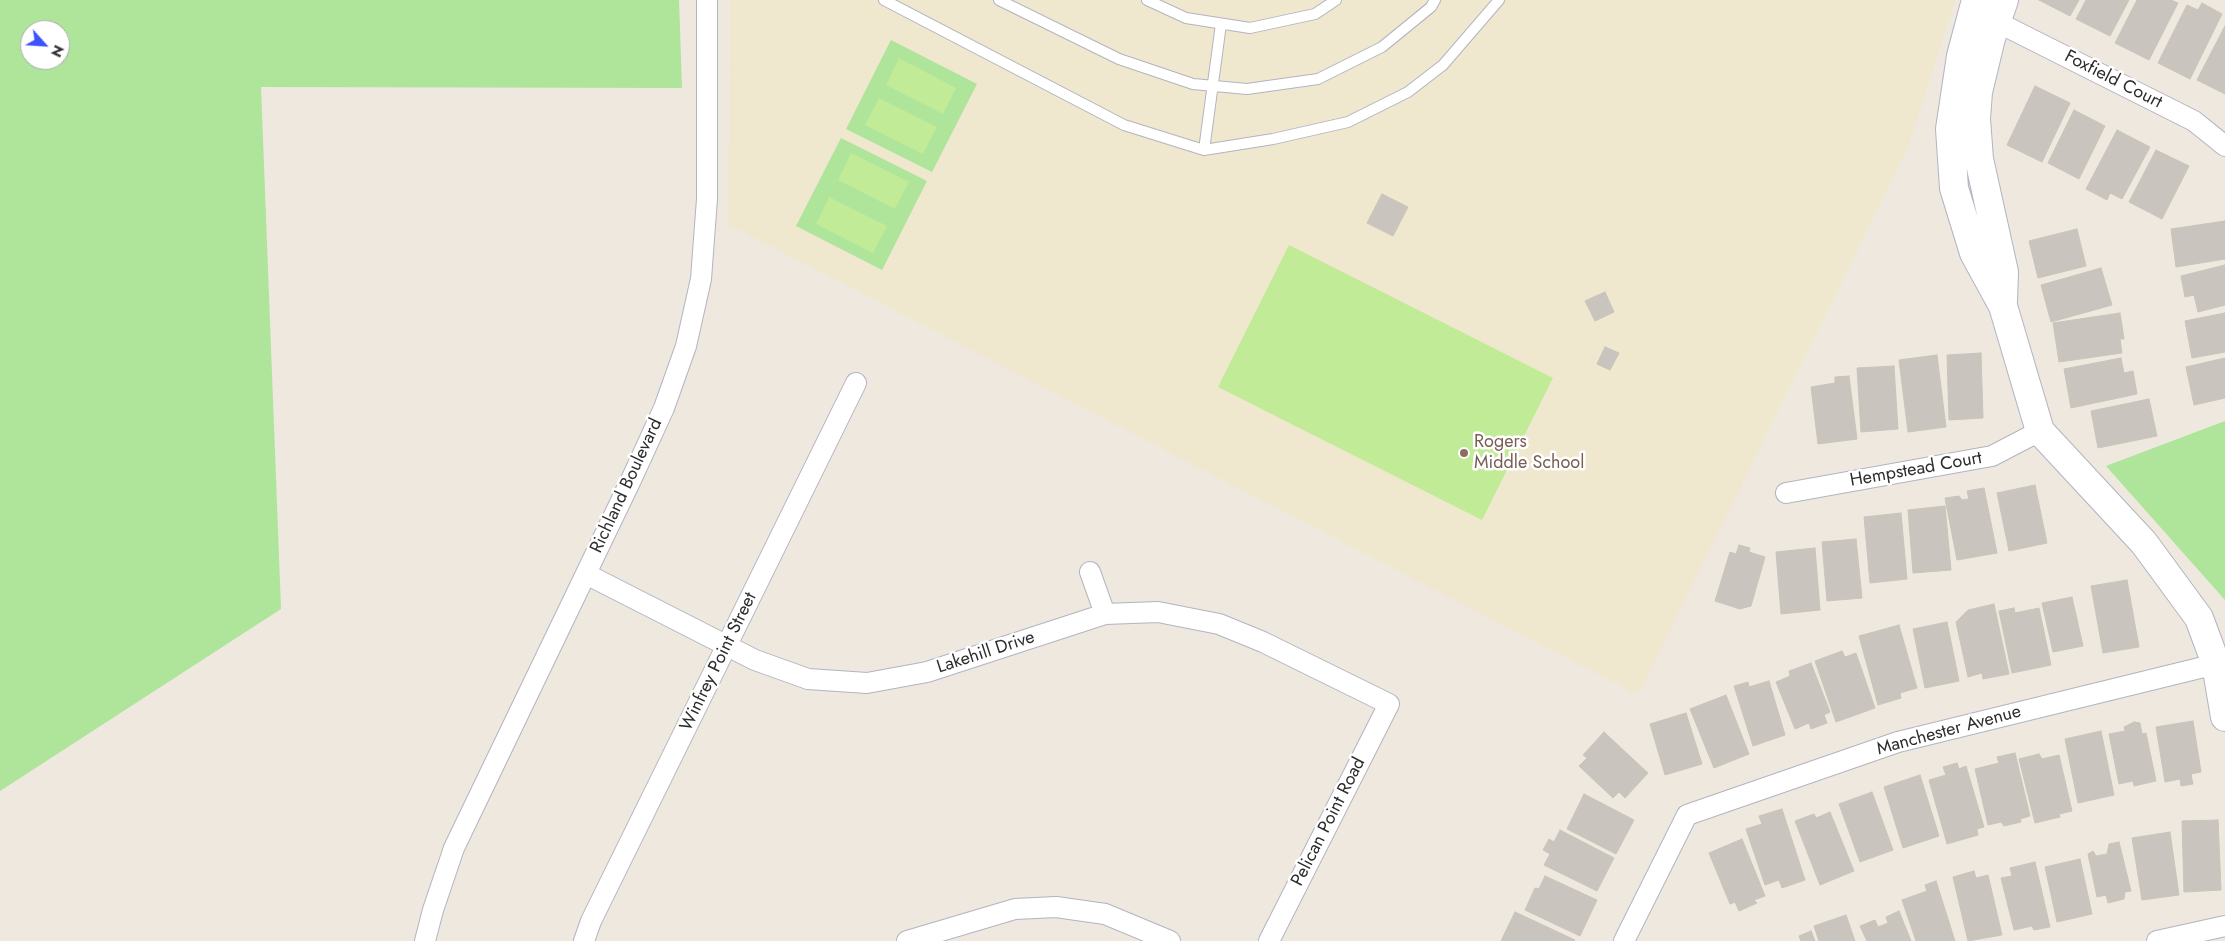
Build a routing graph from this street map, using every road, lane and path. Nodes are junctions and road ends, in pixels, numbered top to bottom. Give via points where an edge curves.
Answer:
1 (708, 0) edge
2 (884, 0) edge
3 (1000, 0) edge
4 (1147, 0) edge
5 (1336, 0) edge
6 (1435, 0) edge
7 (1499, 0) edge
8 (1974, 6) edge
9 (2000, 11) edge
10 (1221, 24) junction
11 (1211, 86) junction
12 (2225, 146) edge
13 (1204, 150) junction
14 (2002, 306) junction
15 (856, 383) dead end
16 (2040, 431) junction
17 (1786, 493) dead end
18 (1090, 572) dead end
19 (586, 574) junction
20 (1104, 614) junction
21 (726, 646) junction
22 (2219, 672) edge
23 (1389, 704) joint
24 (2225, 717) edge
25 (2225, 926) edge
26 (425, 941) edge
27 (584, 941) edge
28 (907, 941) edge
29 (1170, 941) edge
30 (1269, 941) edge
31 (1624, 941) edge
32 (2157, 941) edge

1 - 19 street, Richland Boulevard via 707,199 701,279 686,346 664,408
2 - 13 lane via 1124,125
3 - 11 lane via 1119,59 1193,84
4 - 10 lane via 1186,18
5 - 10 lane via 1315,14 1250,28
6 - 11 lane via 1382,47 1318,79 1248,89
7 - 13 lane via 1443,65 1408,92 1357,118 1272,139
8 - 9 street
8 - 14 street via 1961,56 1950,129 1954,188 1974,252
9 - 12 street, Foxfield Court via 2194,121
9 - 14 street via 1978,92 1976,119 1979,159 2004,272
10 - 11 lane
11 - 13 lane
14 - 16 street
15 - 21 street, Winfrey Point Street
16 - 17 street, Hempstead Court via 1992,456
16 - 22 street via 2144,543 2199,618
18 - 20 street
19 - 21 street, Lakehill Drive
19 - 26 street, Richland Boulevard via 454,848
20 - 21 street, Lakehill Drive via 927,672 867,683 808,679 754,660
20 - 23 street, Lakehill Drive via 1158,612 1219,624
21 - 27 street, Winfrey Point Street
22 - 24 street
22 - 31 street, Manchester Avenue via 1898,742 1687,815
23 - 30 street, Pelican Point Road
25 - 32 street
28 - 29 street via 1014,909 1056,907 1105,914

